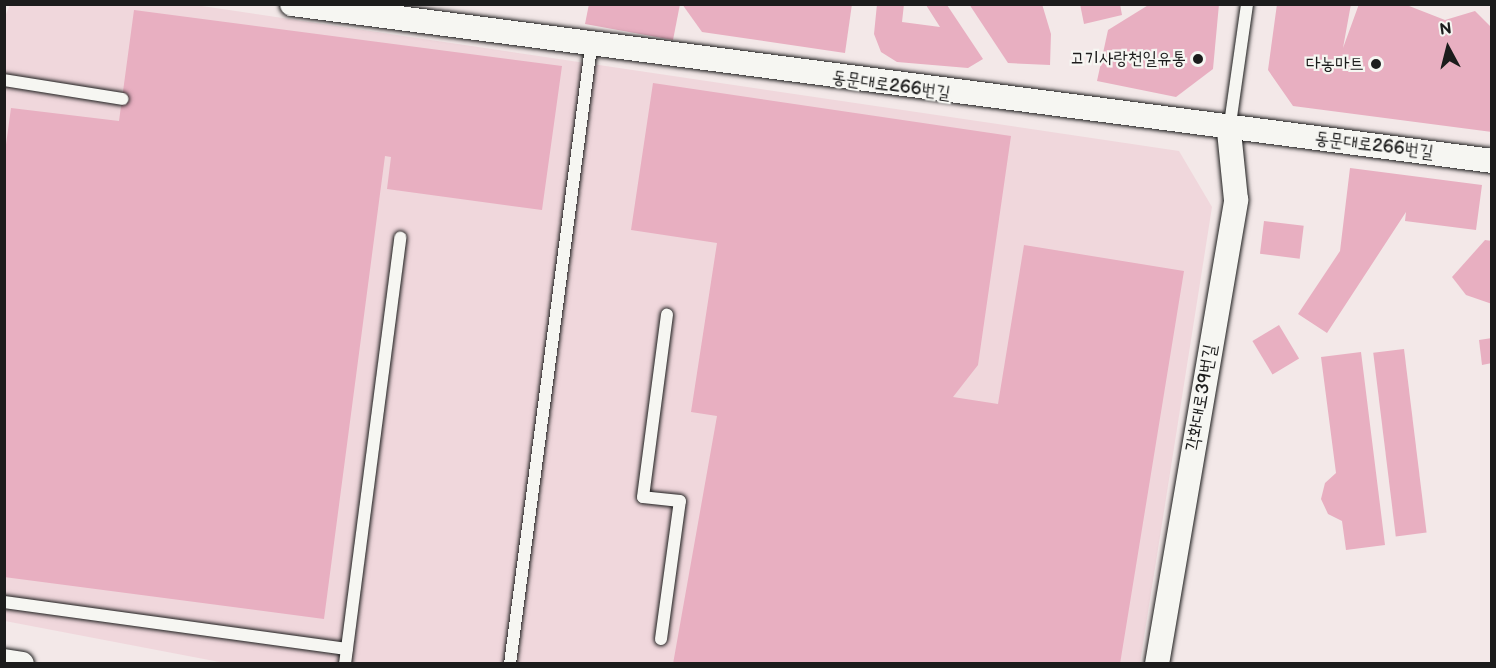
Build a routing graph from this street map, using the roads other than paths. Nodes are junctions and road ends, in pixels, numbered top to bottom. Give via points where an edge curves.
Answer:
1 (292, 4) edge
2 (1247, 4) edge
3 (591, 47) junction
4 (4, 80) edge
5 (122, 99) dead end
6 (1229, 131) junction
7 (1491, 161) edge
8 (400, 238) dead end
9 (667, 315) dead end
10 (4, 602) edge
11 (661, 639) dead end
12 (347, 649) junction
13 (4, 661) edge
14 (22, 663) edge
15 (345, 663) edge
16 (510, 663) edge
17 (1156, 663) edge

1 - 3 street, 동문대로266번길
2 - 6 lane
3 - 6 street, 동문대로266번길
3 - 16 lane
4 - 5 lane
6 - 7 street, 동문대로266번길
6 - 17 street, 각화대로39번길 via 1236,200
8 - 12 lane
9 - 11 lane via 643,497 680,501
10 - 12 lane
12 - 15 lane
13 - 14 street

